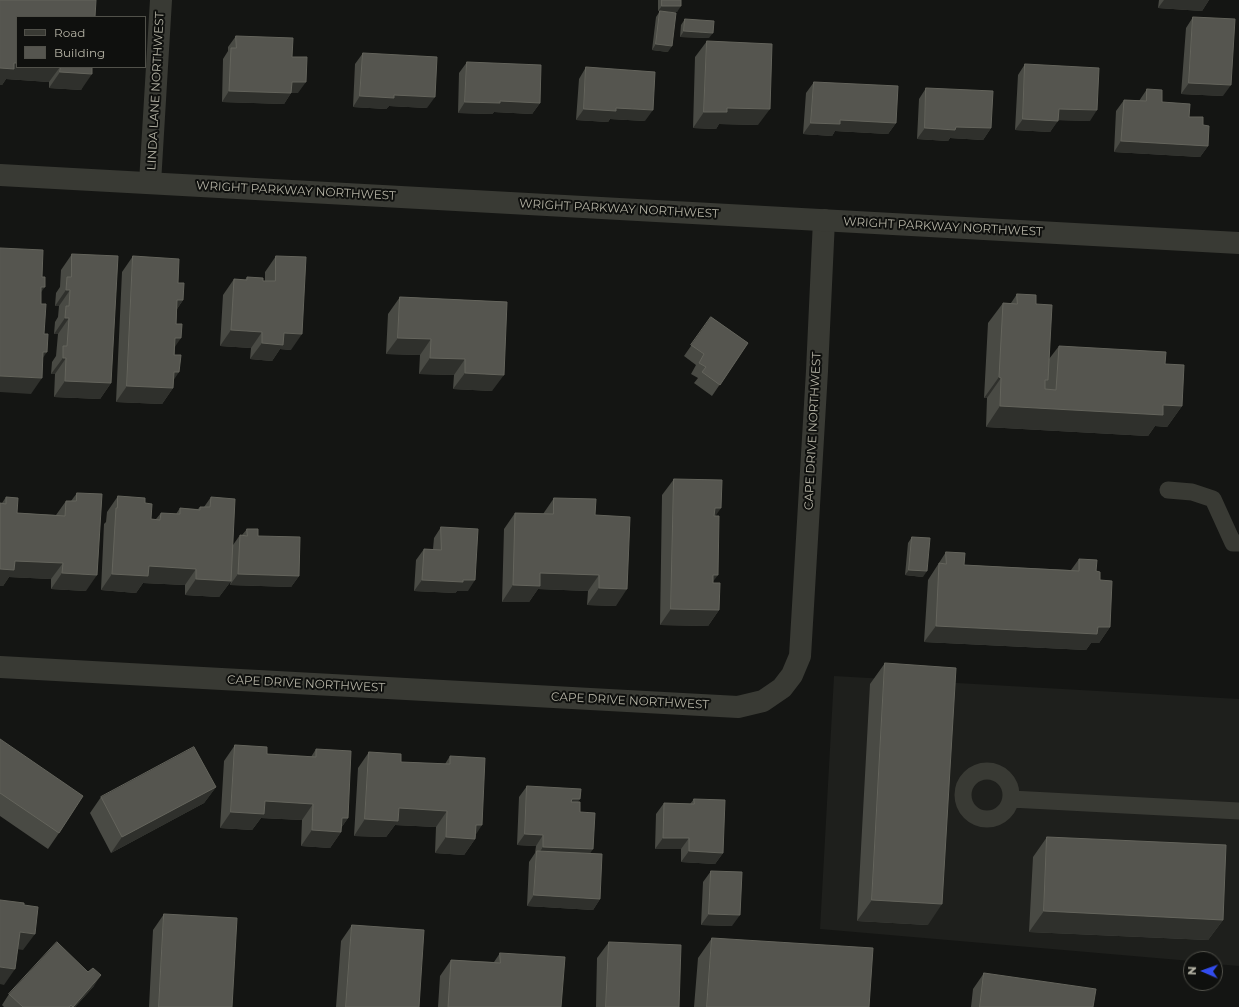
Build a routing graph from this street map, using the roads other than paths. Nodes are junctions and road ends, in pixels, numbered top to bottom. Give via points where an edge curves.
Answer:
1 (161, 0) edge
2 (0, 175) edge
3 (150, 183) junction
4 (824, 220) junction
5 (1239, 243) edge
6 (1168, 490) dead end
7 (1239, 544) edge
8 (0, 667) edge
9 (1011, 799) dead end
10 (1239, 811) edge

1 - 3 street, LINDA LANE NORTHWEST
2 - 3 street, WRIGHT PARKWAY NORTHWEST
3 - 4 street, WRIGHT PARKWAY NORTHWEST
4 - 5 street, WRIGHT PARKWAY NORTHWEST
4 - 8 street, CAPE DRIVE NORTHWEST via 800,656 782,688 763,701 738,707
6 - 7 lane via 1192,492 1213,499 1233,543
9 - 10 lane

